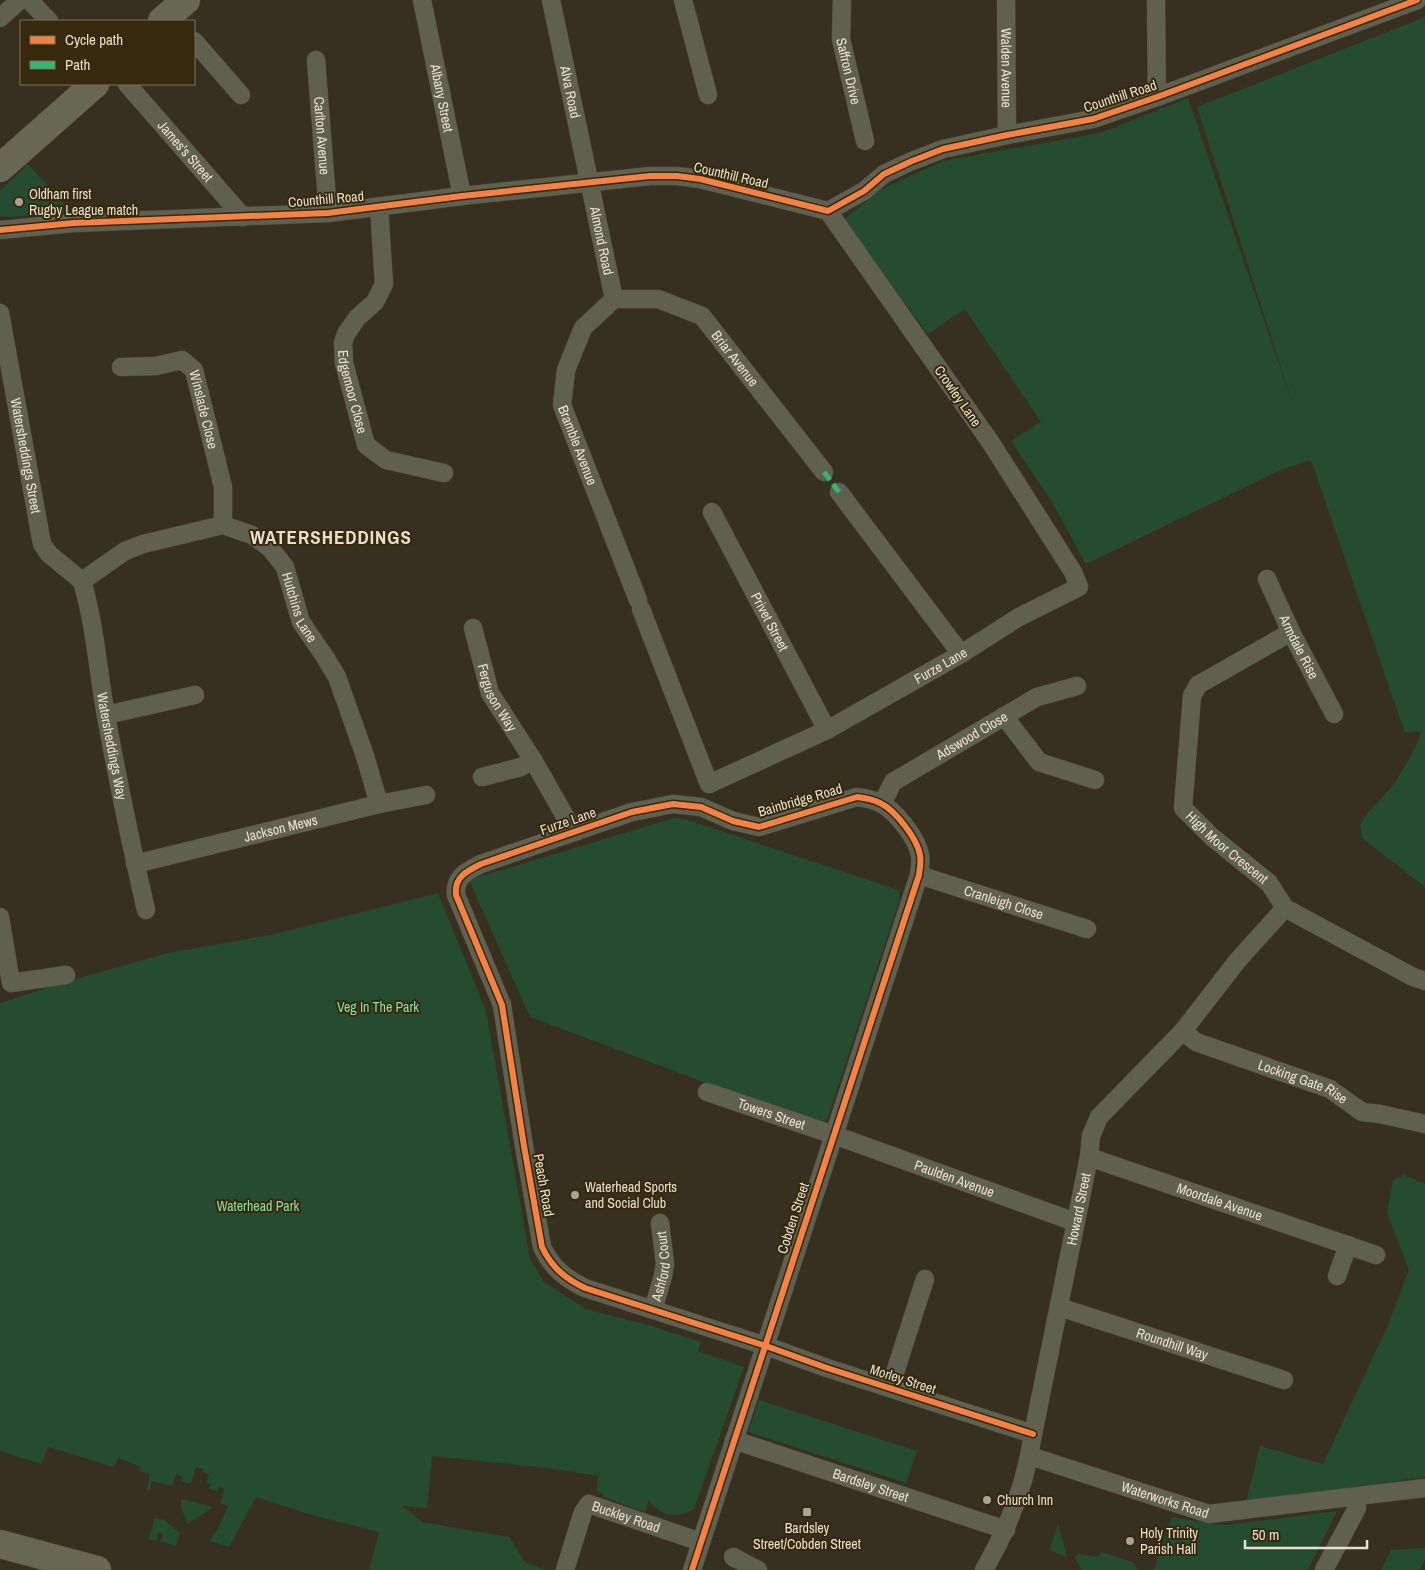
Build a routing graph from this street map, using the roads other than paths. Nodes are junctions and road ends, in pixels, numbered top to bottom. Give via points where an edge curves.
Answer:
1 (20, 0) edge
2 (29, 0) edge
3 (422, 0) edge
4 (551, 0) edge
5 (683, 0) edge
6 (842, 0) edge
7 (1006, 0) edge
8 (1156, 0) edge
9 (1417, 0) edge
10 (1400, 3) edge
11 (0, 18) edge
12 (48, 20) edge
13 (195, 42) edge
14 (316, 60) dead end
15 (94, 85) edge
16 (128, 85) edge
17 (241, 95) dead end
18 (708, 95) dead end
19 (1157, 97) junction
20 (1008, 135) junction
21 (865, 141) dead end
22 (0, 168) edge
23 (589, 183) junction
24 (462, 196) junction
25 (379, 207) junction
26 (828, 211) junction
27 (328, 213) junction
28 (243, 217) junction
29 (0, 230) edge
30 (614, 300) junction
31 (0, 313) edge
32 (121, 367) dead end
33 (824, 472) dead end
34 (444, 473) dead end
35 (839, 492) dead end
36 (712, 512) dead end
37 (223, 525) junction
38 (1267, 579) dead end
39 (82, 581) junction
40 (1080, 587) joint
41 (473, 628) dead end
42 (1291, 632) junction
43 (961, 654) junction
44 (1077, 686) dead end
45 (195, 695) dead end
46 (1334, 714) dead end
47 (106, 715) junction
48 (1004, 716) junction
49 (827, 730) junction
50 (533, 760) junction
51 (482, 777) dead end
52 (1095, 780) dead end
53 (709, 784) joint
54 (426, 795) dead end
55 (380, 804) junction
56 (882, 804) junction
57 (701, 807) joint
58 (574, 832) junction
59 (135, 864) junction
60 (919, 875) junction
61 (455, 888) joint
62 (1285, 908) junction
63 (146, 910) dead end
64 (0, 917) edge
65 (1087, 929) dead end
66 (66, 974) dead end
67 (1419, 979) edge
68 (1183, 1031) junction
69 (707, 1092) dead end
70 (1425, 1124) edge
71 (834, 1135) junction
72 (1090, 1158) junction
73 (1076, 1222) junction
74 (660, 1223) dead end
75 (1348, 1246) junction
76 (1376, 1255) dead end
77 (1337, 1276) dead end
78 (925, 1279) dead end
79 (1059, 1307) junction
80 (653, 1310) junction
81 (766, 1346) junction
82 (1284, 1380) dead end
83 (890, 1388) junction
84 (1032, 1434) junction
85 (734, 1440) junction
86 (1030, 1456) junction
87 (1425, 1488) edge
88 (1354, 1497) junction
89 (1006, 1530) junction
90 (701, 1542) junction
91 (0, 1544) edge
92 (733, 1557) dead end
93 (97, 1570) edge
94 (564, 1570) edge
95 (692, 1570) edge
96 (758, 1570) edge
97 (984, 1570) edge
98 (1324, 1570) edge

1 - 11 street
2 - 12 street
3 - 24 street, Albany Street
4 - 23 street, Alva Road
5 - 18 street
6 - 21 street, Saffron Drive via 841,39
7 - 20 street, Walden Avenue
8 - 19 street
9 - 10 street, Counthill Road
10 - 19 street, Counthill Road
13 - 17 street
14 - 27 street, Carlton Avenue
15 - 22 main road
16 - 28 street, James's Street
19 - 20 street, Counthill Road via 1093,119
20 - 26 street, Counthill Road via 943,149 912,160 884,174 864,191
23 - 24 street, Counthill Road
23 - 26 street, Counthill Road via 677,176
23 - 30 street, Almond Road
24 - 25 street, Counthill Road
25 - 27 street, Counthill Road
25 - 34 street, Edgemoor Close via 384,284 375,302 357,318 346,334 344,363 366,445 386,460
26 - 40 street, Crowley Lane via 992,444
27 - 28 street, Counthill Road
28 - 29 street, Counthill Road via 74,223
30 - 33 street, Briar Avenue via 658,299 702,316
30 - 53 street, Bramble Avenue via 583,328 566,370 562,405
31 - 39 street, Watersheddings Street via 42,544 49,554
32 - 37 street, Winslade Close via 156,366 182,360 194,370 223,486
35 - 43 street
36 - 49 street, Privet Street
37 - 39 street via 125,551
37 - 55 street, Hutchins Lane via 252,535 270,548 285,568 301,622 337,677
38 - 42 street, Armdale Rise
39 - 47 street, Watersheddings Way
40 - 43 street, Furze Lane via 1019,617
41 - 50 street, Ferguson Way via 490,693
42 - 46 street, Armdale Rise
42 - 62 street, High Moor Crescent via 1198,685 1192,696 1183,808 1212,837 1269,883
43 - 49 street, Furze Lane
44 - 48 street, Adswood Close via 1037,697
45 - 47 street
47 - 59 street, Watersheddings Way
48 - 52 street via 1039,762
48 - 56 street, Adswood Close via 893,782
49 - 53 street, Furze Lane
50 - 51 street via 521,767
50 - 58 street, Ferguson Way
54 - 55 street, Jackson Mews
55 - 59 street, Jackson Mews
56 - 57 street, Bainbridge Road via 869,798 857,798 759,827 733,821
56 - 60 street, Bainbridge Road via 894,813 913,837 920,855
57 - 58 street, Furze Lane via 672,804 640,810
58 - 61 street, Furze Lane via 468,870
59 - 63 street, Watersheddings Way
60 - 65 street, Cranleigh Close
60 - 71 street, Cobden Street
61 - 80 street, Peach Road via 502,1004 542,1247 562,1275 577,1284
62 - 67 street, High Moor Crescent
62 - 68 street, Howard Street via 1238,960
64 - 66 street via 12,983
68 - 70 street, Locking Gate Rise via 1196,1042 1330,1089 1362,1112
68 - 72 street, Howard Street via 1099,1117 1091,1136
69 - 71 street, Towers Street
71 - 73 street, Paulden Avenue
71 - 81 street, Cobden Street
72 - 73 street, Howard Street
72 - 75 street, Moordale Avenue
73 - 79 street, Howard Street
74 - 80 street, Ashford Court via 665,1264
75 - 76 street, Moordale Avenue
75 - 77 street
78 - 83 street
79 - 82 street, Roundhill Way
79 - 84 street, Howard Street
80 - 81 street, Peach Road
81 - 83 street, Morley Street
81 - 85 street, Cobden Street
83 - 84 street, Morley Street
84 - 86 street, Howard Street
85 - 89 street, Bardsley Street
85 - 90 street, Cobden Street
86 - 88 street, Waterworks Road via 1209,1514
86 - 89 street, Howard Street
87 - 88 street, Waterworks Road
88 - 98 street via 1357,1508
89 - 97 street, Howard Street
90 - 94 street, Buckley Road via 589,1504 583,1512
90 - 95 street, Cobden Street
91 - 93 main road
92 - 96 street

